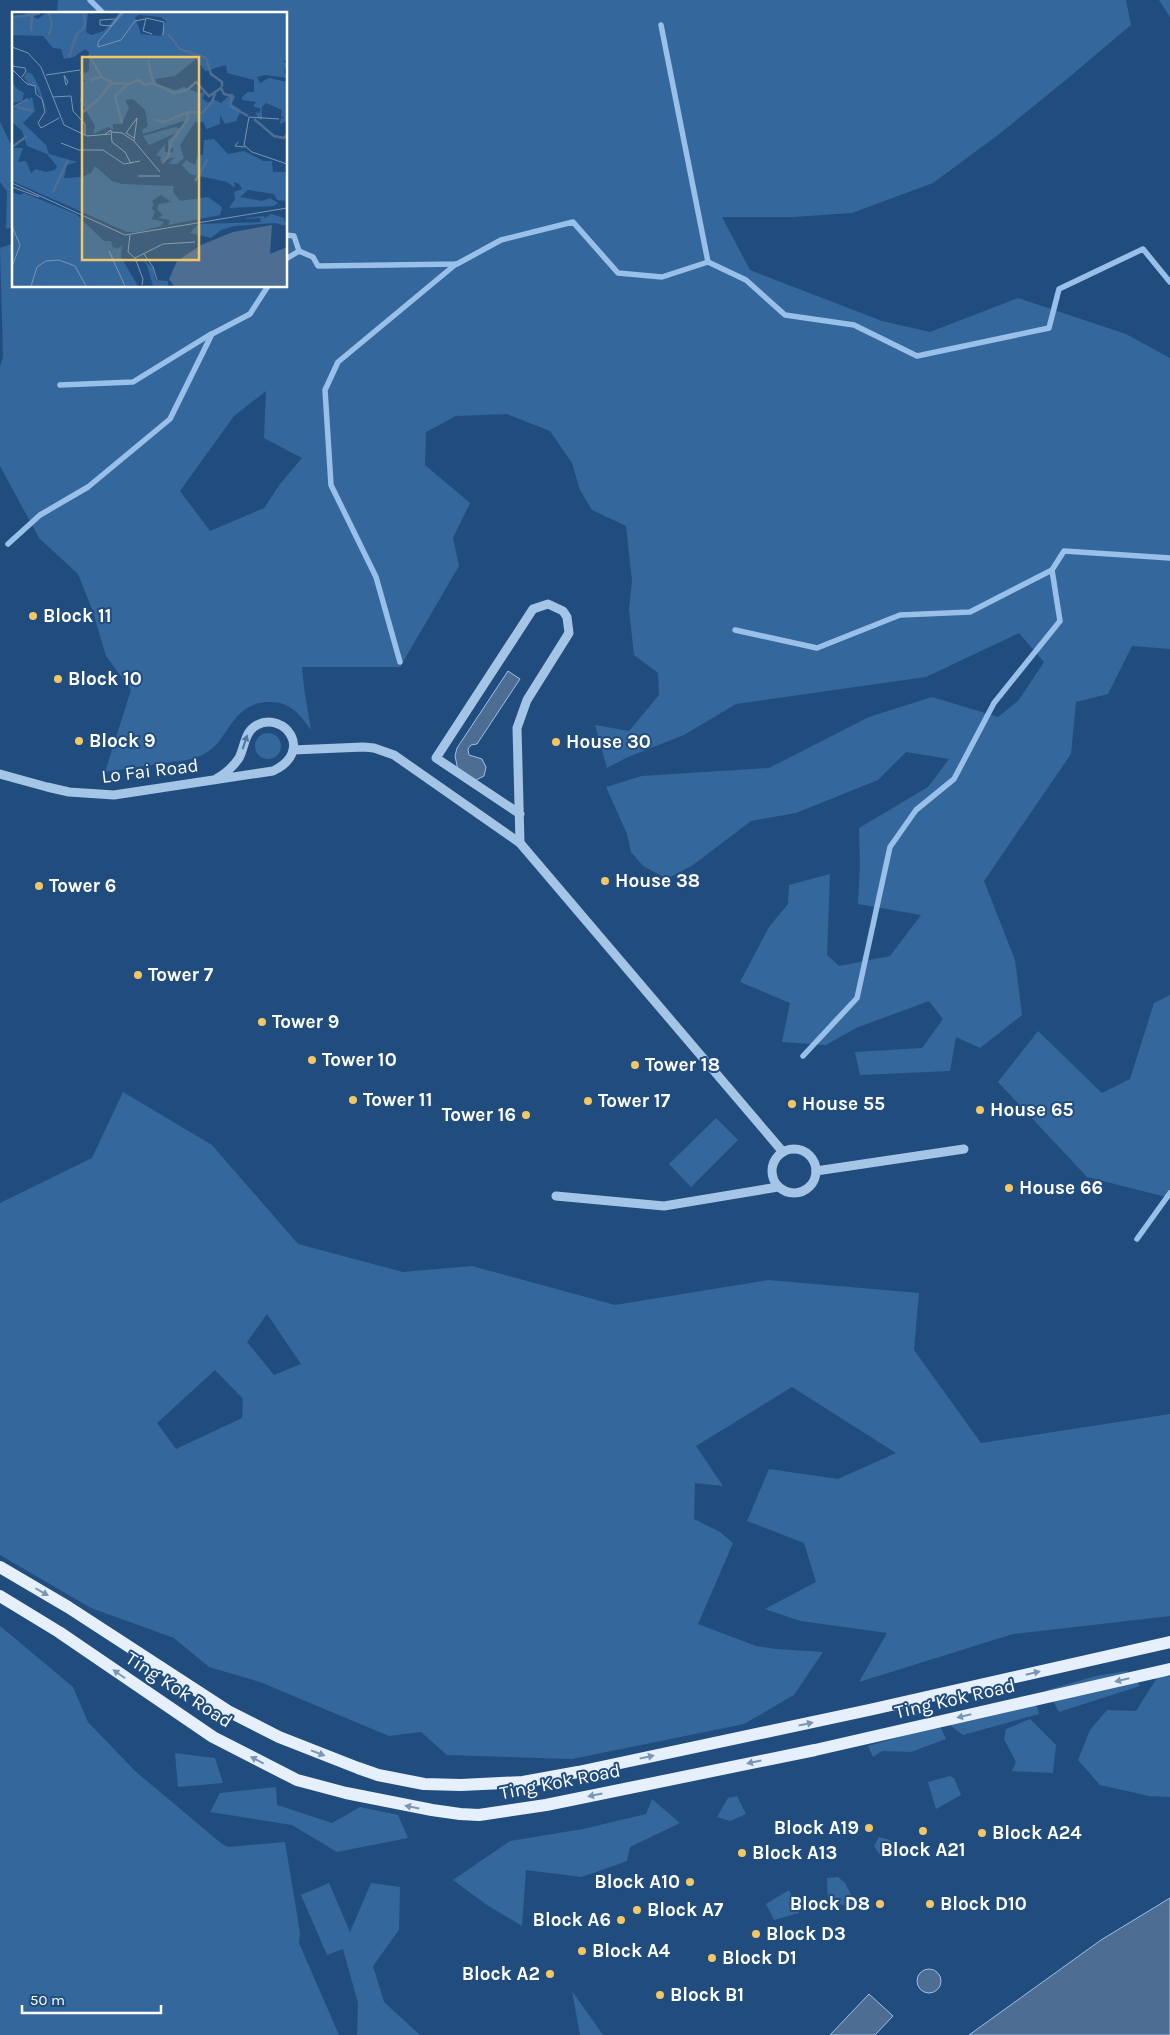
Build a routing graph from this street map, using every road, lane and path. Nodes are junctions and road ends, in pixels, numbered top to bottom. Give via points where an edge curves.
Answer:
1 (294, 750) junction
2 (0, 774) edge
3 (216, 779) junction
4 (520, 814) junction
5 (520, 843) junction
6 (964, 1149) dead end
7 (783, 1152) junction
8 (816, 1171) junction
9 (778, 1187) junction
10 (556, 1196) dead end
11 (0, 1568) edge
12 (0, 1596) edge
13 (1170, 1642) edge
14 (1170, 1669) edge

1 - 3 street, Lo Fai Road via 289,762 273,771
3 -> 1 street, Lo Fai Road via 232,767 248,734 259,724 274,722 287,730
1 - 5 street via 363,747 394,755
2 - 3 street, Lo Fai Road via 46,788 114,795
4 - 4 street via 517,728 521,713 570,633 568,617 548,604 533,609 436,758
4 - 5 street
5 - 7 street
6 - 8 street
7 - 8 street via 805,1152 811,1157
7 - 9 street via 772,1168
8 - 9 street via 806,1190 791,1193
9 - 10 street via 664,1206
11 -> 13 main road, Ting Kok Road via 68,1607 228,1711 279,1737 378,1775 424,1784 523,1782 578,1772
14 -> 12 main road, Ting Kok Road via 815,1750 512,1811 460,1814 346,1793 297,1780 213,1737 59,1632

